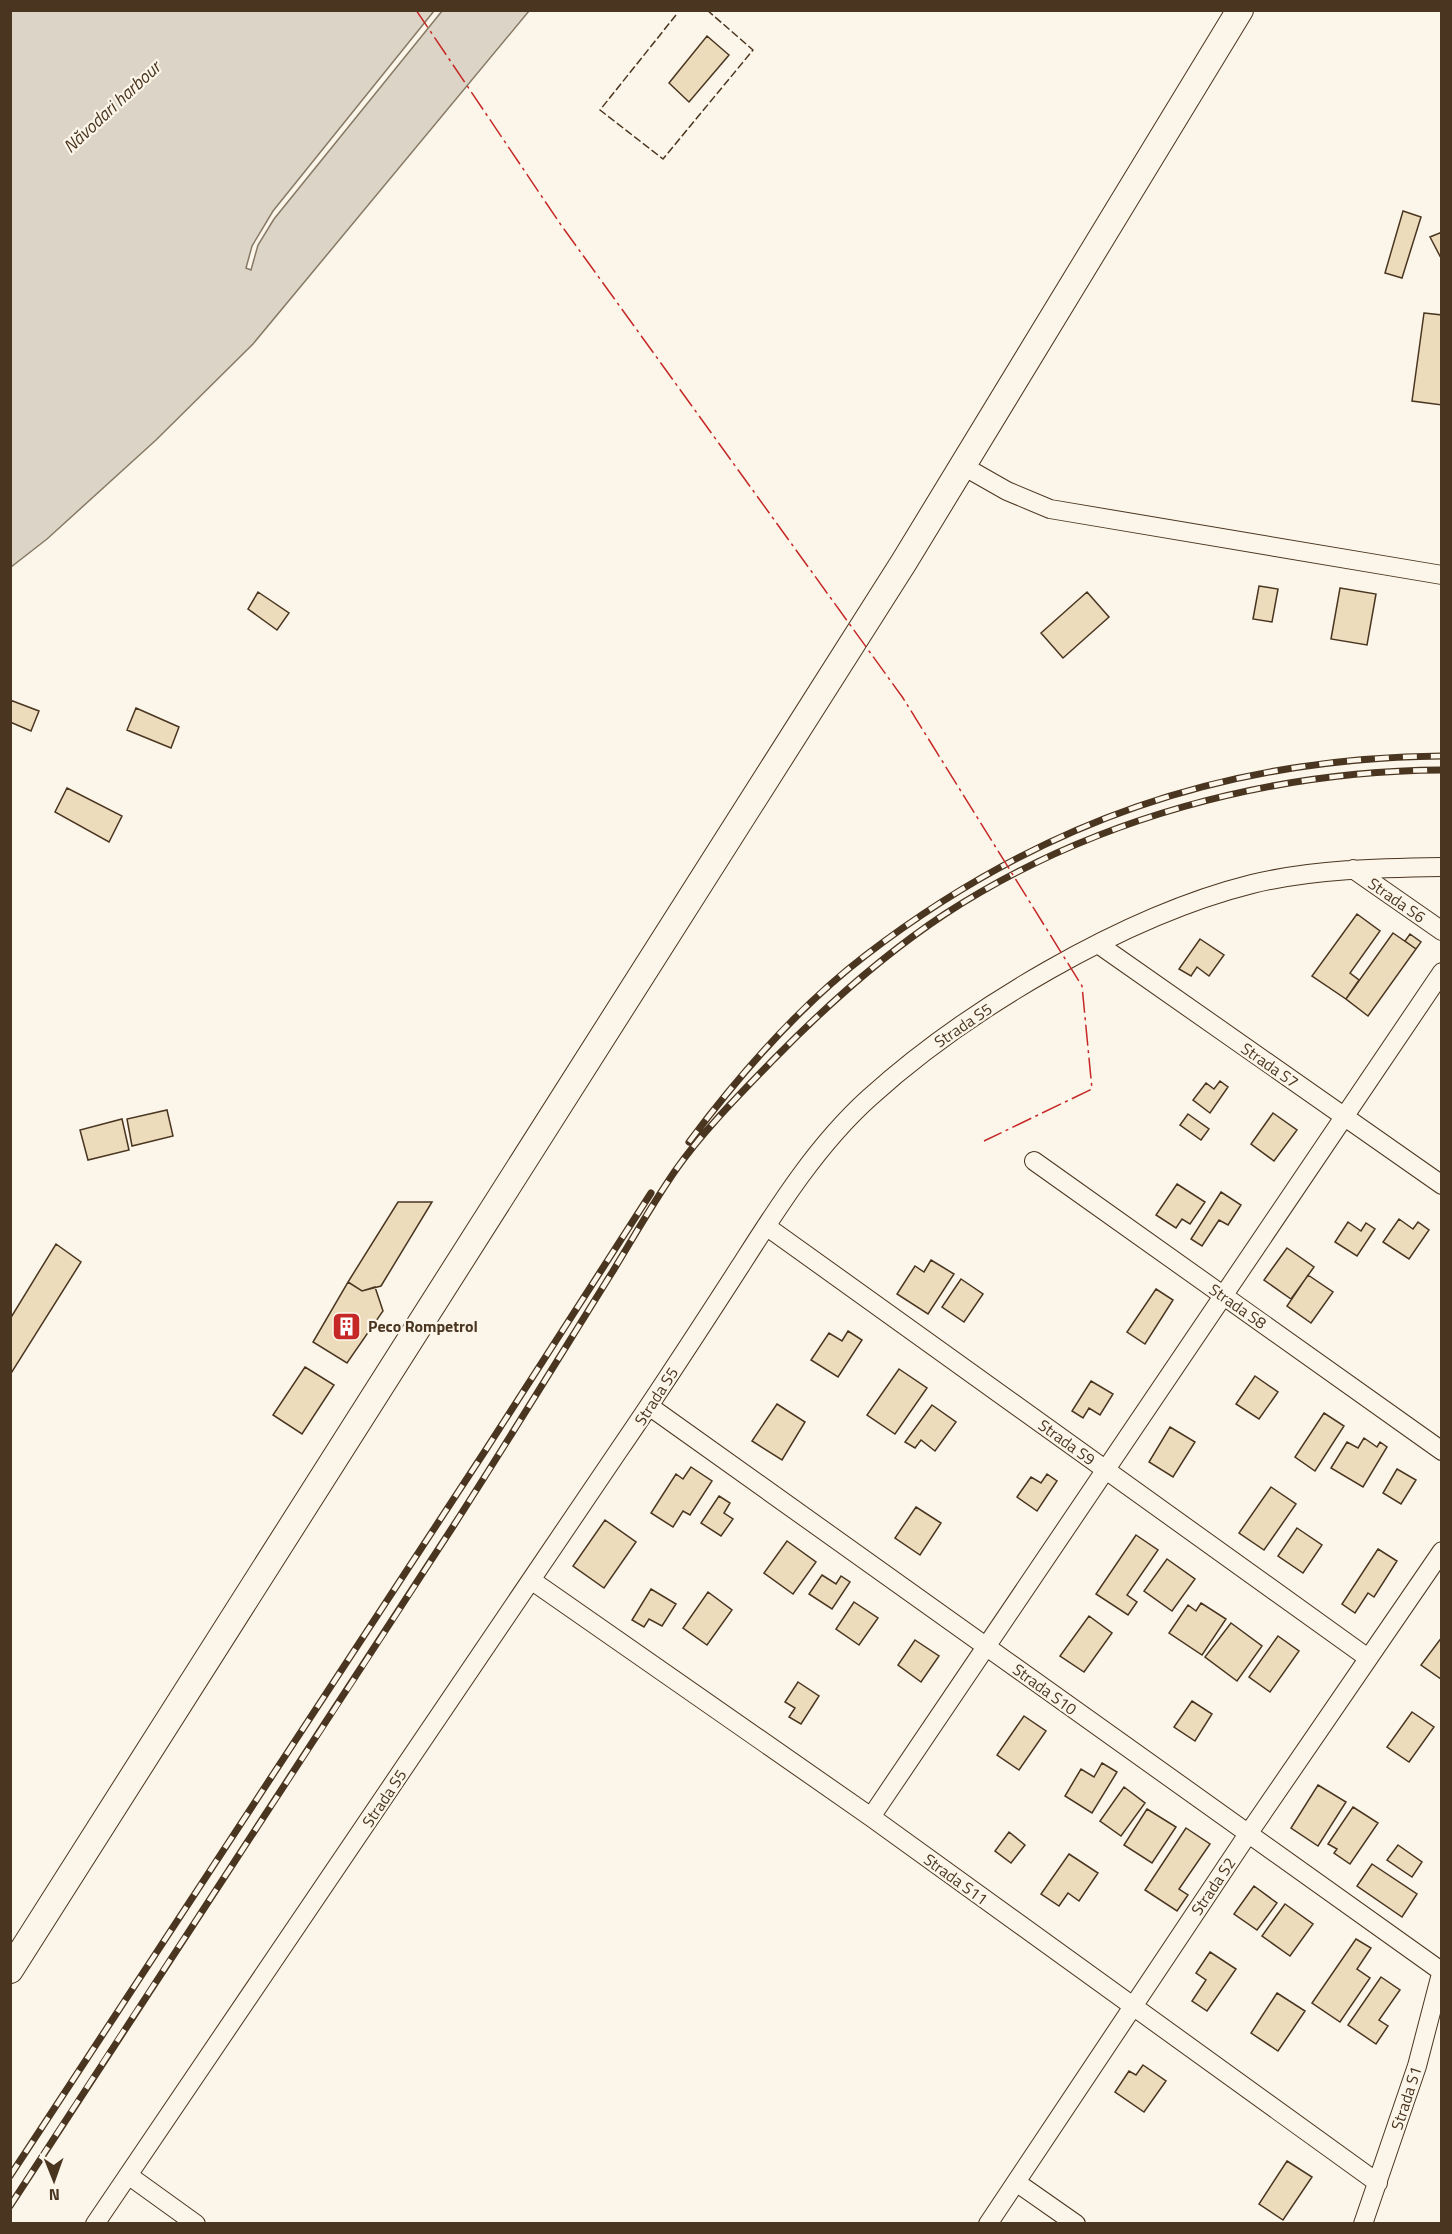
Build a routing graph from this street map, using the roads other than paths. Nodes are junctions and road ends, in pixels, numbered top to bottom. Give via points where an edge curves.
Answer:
1 (1240, 10) edge
2 (963, 466) junction
3 (1442, 576) edge
4 (1442, 867) edge
5 (1353, 869) junction
6 (1442, 932) edge
7 (1098, 944) junction
8 (1442, 972) edge
9 (1344, 1117) junction
10 (1034, 1161) dead end
11 (1442, 1185) edge
12 (766, 1226) junction
13 (1223, 1296) junction
14 (649, 1406) junction
15 (1442, 1451) edge
16 (1106, 1470) junction
17 (1442, 1551) edge
18 (531, 1580) junction
19 (986, 1646) junction
20 (1368, 1658) junction
21 (871, 1817) junction
22 (1248, 1834) junction
23 (10, 1970) edge
24 (1441, 1971) edge
25 (1132, 2008) junction
26 (128, 2175) junction
27 (1016, 2182) junction
28 (1378, 2183) junction
29 (95, 2223) edge
30 (196, 2223) edge
31 (988, 2223) edge
32 (1076, 2223) edge
33 (1363, 2223) edge

1 - 2 main road
2 - 3 street via 1007,491 1050,508
2 - 23 main road
4 - 5 street, Strada S5
5 - 6 street, Strada S6
5 - 7 street, Strada S5 via 1307,873 1249,885
7 - 9 street, Strada S7
7 - 12 street, Strada S5 via 1013,992 937,1043 866,1101 821,1150
8 - 9 street
9 - 11 street, Strada S7
9 - 13 street
10 - 13 street, Strada S8
12 - 14 street, Strada S5
12 - 16 street, Strada S9
13 - 15 street, Strada S8
13 - 16 street
14 - 18 street, Strada S5
14 - 19 street, Strada S10
16 - 19 street
16 - 20 street, Strada S9
17 - 20 street, Strada S2
18 - 21 street, Strada S11
18 - 26 street, Strada S5
19 - 21 street
19 - 22 street, Strada S10
20 - 22 street, Strada S2
21 - 25 street, Strada S11
22 - 24 street, Strada S10
22 - 25 street, Strada S2
24 - 28 street, Strada S1 via 1417,2066
25 - 27 street, Strada S2
25 - 28 street, Strada S11
26 - 29 street, Strada S5
26 - 30 street
27 - 31 street, Strada S2
27 - 32 street
28 - 33 street, Strada S1

